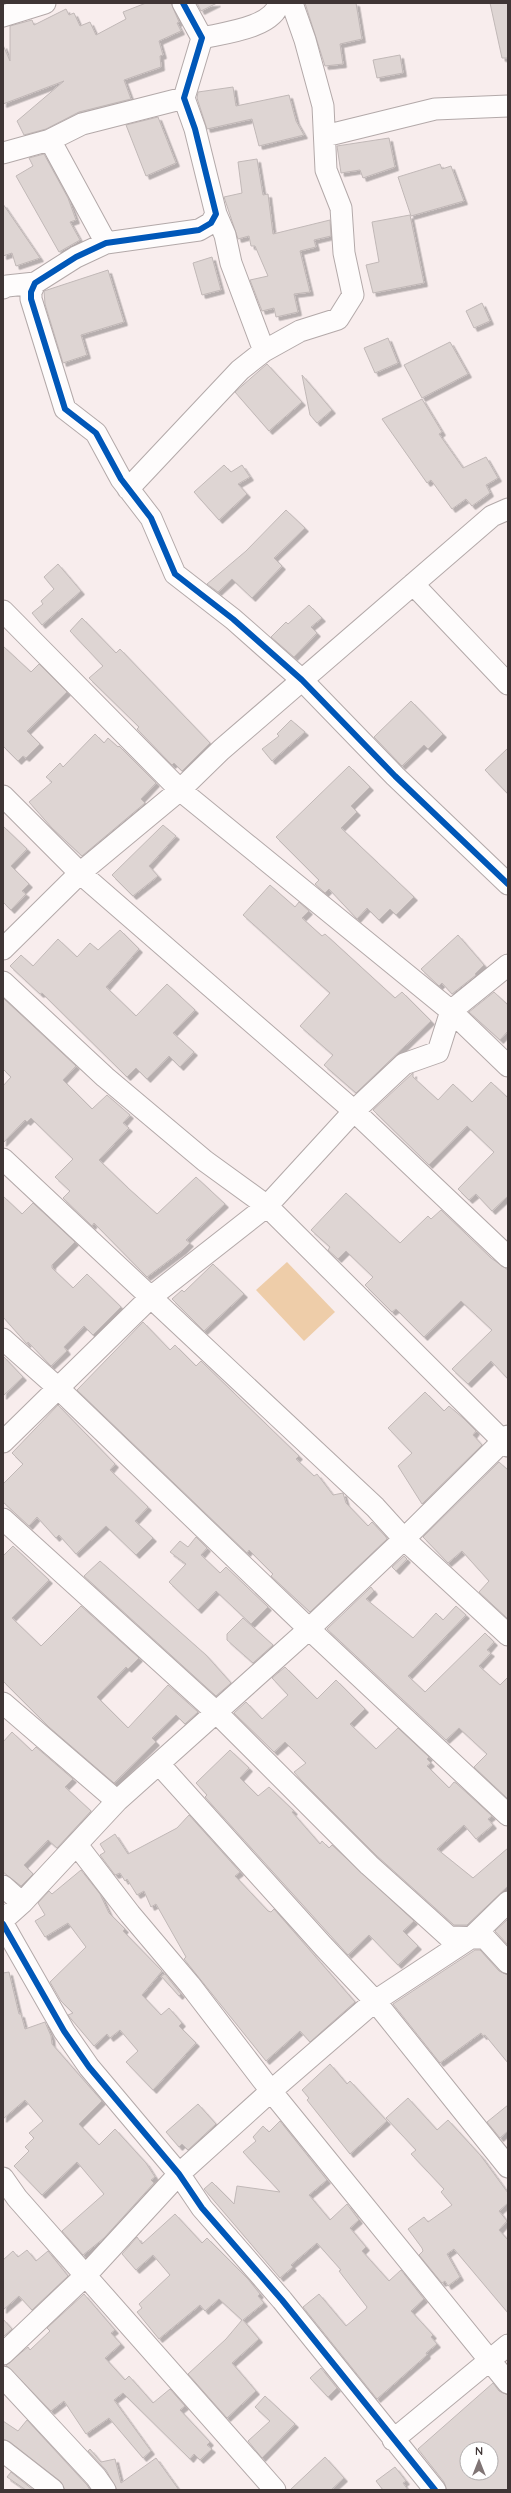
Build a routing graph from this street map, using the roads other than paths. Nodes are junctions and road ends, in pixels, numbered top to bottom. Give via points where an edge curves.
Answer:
1 (45, 3) edge
2 (183, 3) edge
3 (279, 3) edge
4 (292, 3) edge
5 (3, 16) edge
6 (202, 38) junction
7 (184, 98) junction
8 (508, 106) edge
9 (325, 136) junction
10 (50, 140) junction
11 (3, 153) edge
12 (216, 214) junction
13 (106, 243) junction
14 (35, 283) junction
15 (3, 288) edge
16 (264, 351) junction
17 (128, 489) junction
18 (508, 509) edge
19 (413, 584) junction
20 (3, 611) edge
21 (302, 680) junction
22 (508, 684) edge
23 (180, 790) junction
24 (3, 796) edge
25 (80, 873) junction
26 (508, 884) edge
27 (3, 949) edge
28 (508, 965) edge
29 (3, 982) edge
30 (451, 1011) junction
31 (508, 1066) edge
32 (354, 1111) junction
33 (3, 1160) edge
34 (267, 1206) junction
35 (508, 1257) edge
36 (151, 1297) junction
37 (3, 1339) edge
38 (57, 1387) junction
39 (506, 1441) edge
40 (3, 1442) edge
41 (3, 1519) edge
42 (404, 1539) junction
43 (309, 1629) junction
44 (508, 1634) edge
45 (3, 1703) edge
46 (216, 1712) junction
47 (159, 1764) junction
48 (118, 1801) junction
49 (508, 1814) edge
50 (77, 1846) junction
51 (3, 1886) edge
52 (508, 1902) edge
53 (22, 1903) junction
54 (3, 1920) edge
55 (3, 1924) edge
56 (472, 1937) junction
57 (508, 1963) edge
58 (375, 2000) junction
59 (271, 2091) junction
60 (508, 2167) edge
61 (179, 2174) junction
62 (3, 2178) edge
63 (86, 2275) junction
64 (508, 2345) edge
65 (3, 2354) edge
66 (490, 2362) junction
67 (3, 2376) edge
68 (508, 2383) edge
69 (393, 2440) junction
70 (3, 2451) edge
71 (53, 2490) edge
72 (105, 2490) edge
73 (275, 2490) edge
74 (435, 2490) edge

1 - 5 street
2 - 6 street
3 - 6 street via 278,8 259,24
4 - 9 street via 323,106
6 - 7 street
7 - 10 street via 82,124
7 - 12 street via 195,130
8 - 9 street via 435,109
9 - 16 street via 326,170 341,208 344,253 353,295 338,319 300,331
10 - 11 street
10 - 13 street
12 - 13 street via 212,223 199,230
12 - 16 street via 225,235 231,263
13 - 14 street via 76,257
14 - 15 street
14 - 17 street via 31,299 65,409 96,433
16 - 17 street via 240,370
17 - 21 street via 151,518 175,574 233,619
18 - 19 street via 492,516
19 - 21 street
19 - 22 street
20 - 23 street
21 - 23 street via 221,750
21 - 26 street via 395,776
23 - 25 street
23 - 30 street
24 - 25 street
25 - 27 street
25 - 32 street
28 - 30 street
29 - 34 street via 105,1076 205,1162
30 - 31 street
30 - 32 street via 438,1052 404,1064
32 - 34 street
32 - 35 street
33 - 36 street
34 - 36 street
34 - 39 street
36 - 38 street
36 - 42 street via 375,1507
37 - 38 street
38 - 40 street
38 - 43 street
39 - 42 street
41 - 46 street
42 - 43 street
42 - 44 street
43 - 46 street
43 - 49 street
45 - 48 street
46 - 47 street
46 - 56 street via 369,1865 428,1918 449,1936
47 - 48 street
47 - 58 street
48 - 50 street
50 - 53 street
50 - 59 street via 190,1984
51 - 53 street
52 - 56 street
53 - 54 street
55 - 61 street via 64,2031 89,2067
56 - 57 street via 485,1938
56 - 58 street
58 - 59 street
58 - 60 street
59 - 61 street
59 - 66 street
61 - 63 street
61 - 69 street via 202,2208 282,2300
62 - 63 street via 17,2198
63 - 65 street
63 - 73 street
64 - 66 street
66 - 68 street
66 - 69 street
67 - 72 street
69 - 74 street
70 - 71 street

